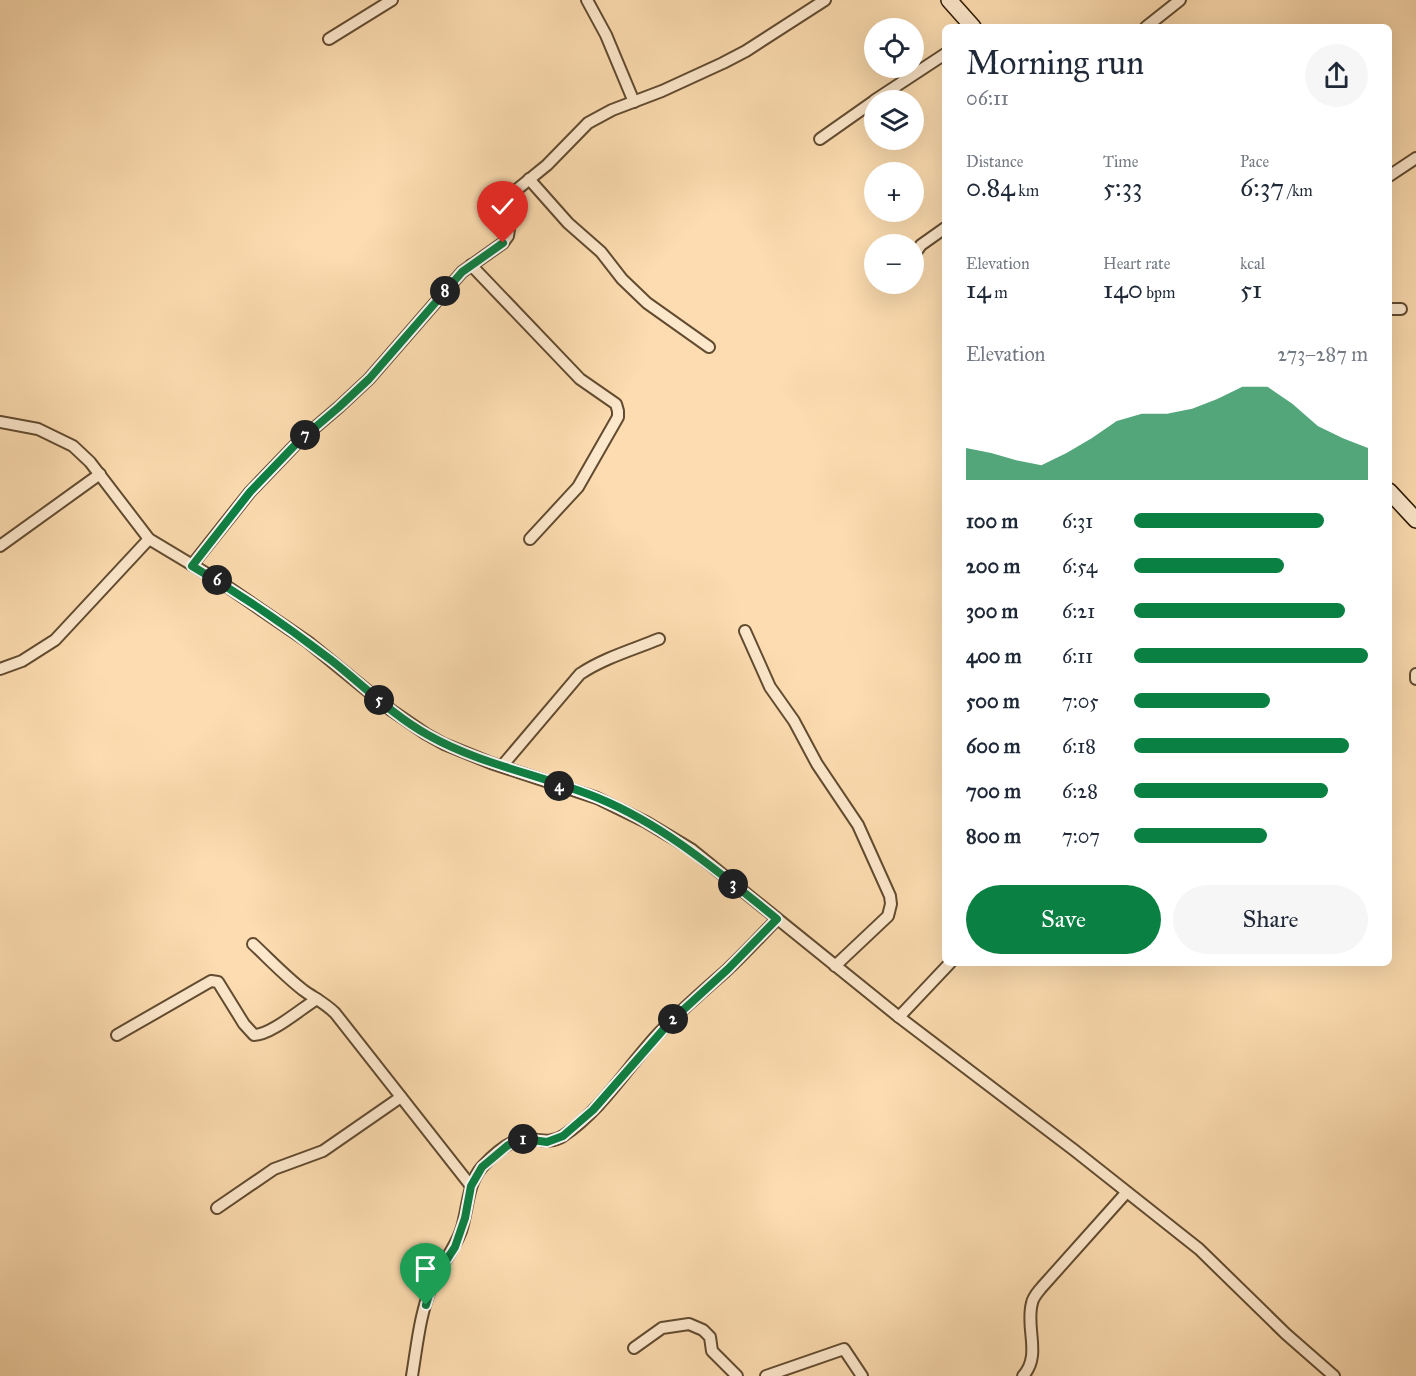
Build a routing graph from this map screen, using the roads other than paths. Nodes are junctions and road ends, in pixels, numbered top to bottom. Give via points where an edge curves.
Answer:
1 (392, 0) edge
2 (586, 0) edge
3 (825, 0) edge
4 (949, 0) edge
5 (1180, 0) edge
6 (970, 24) edge
7 (1150, 24) edge
8 (329, 39) dead end
9 (942, 56) edge
10 (891, 90) edge
11 (634, 102) junction
12 (864, 109) edge
13 (820, 139) dead end
14 (1416, 158) edge
15 (1392, 174) edge
16 (529, 179) junction
17 (942, 230) edge
18 (924, 242) edge
19 (471, 265) junction
20 (1392, 309) edge
21 (1401, 309) dead end
22 (709, 347) dead end
23 (0, 422) edge
24 (99, 474) junction
25 (1392, 494) edge
26 (1416, 520) edge
27 (148, 539) junction
28 (530, 539) dead end
29 (0, 546) edge
30 (192, 566) junction
31 (744, 631) dead end
32 (659, 639) dead end
33 (0, 669) edge
34 (1416, 674) edge
35 (1416, 679) edge
36 (502, 766) junction
37 (777, 919) junction
38 (253, 944) dead end
39 (836, 966) junction
40 (947, 966) edge
41 (317, 999) junction
42 (900, 1017) junction
43 (117, 1035) dead end
44 (401, 1097) junction
45 (471, 1186) junction
46 (1126, 1193) junction
47 (218, 1208) dead end
48 (633, 1348) dead end
49 (412, 1376) edge
50 (737, 1376) edge
51 (766, 1376) edge
52 (862, 1376) edge
53 (1023, 1376) edge
54 (1334, 1376) edge

1 - 8 street
2 - 11 street via 606,35
3 - 11 street via 731,59
4 - 6 main road
5 - 7 street
9 - 10 street
11 - 16 street via 588,123
12 - 13 street
14 - 15 street
16 - 19 street via 507,200 508,236
16 - 22 street via 647,303
17 - 18 street
19 - 28 street via 580,379 616,404 618,411 583,481
19 - 30 street via 369,379 298,442 250,492
20 - 21 street
23 - 24 street via 25,425 54,436 81,453
24 - 27 street
24 - 29 street
25 - 26 main road
27 - 30 street
27 - 33 street via 55,640 22,661
30 - 36 street via 308,642 407,722 444,744
31 - 39 street via 770,687 858,825 890,896 888,916
32 - 36 street via 613,656 580,674
34 - 35 street
36 - 37 street via 597,798 646,822 691,849
37 - 39 street
37 - 45 street via 670,1022 593,1110 555,1140 524,1139 507,1146 482,1167
38 - 41 street
39 - 42 street
40 - 42 street
41 - 43 street via 255,1035 216,981
41 - 44 street via 335,1013
42 - 46 street
44 - 45 street
44 - 47 street via 323,1151 274,1169
45 - 49 street via 455,1247 429,1293
46 - 53 street via 1032,1301 1033,1354
46 - 54 street via 1199,1250
48 - 50 street via 662,1328 689,1324 710,1337 712,1351
51 - 52 street via 844,1349

